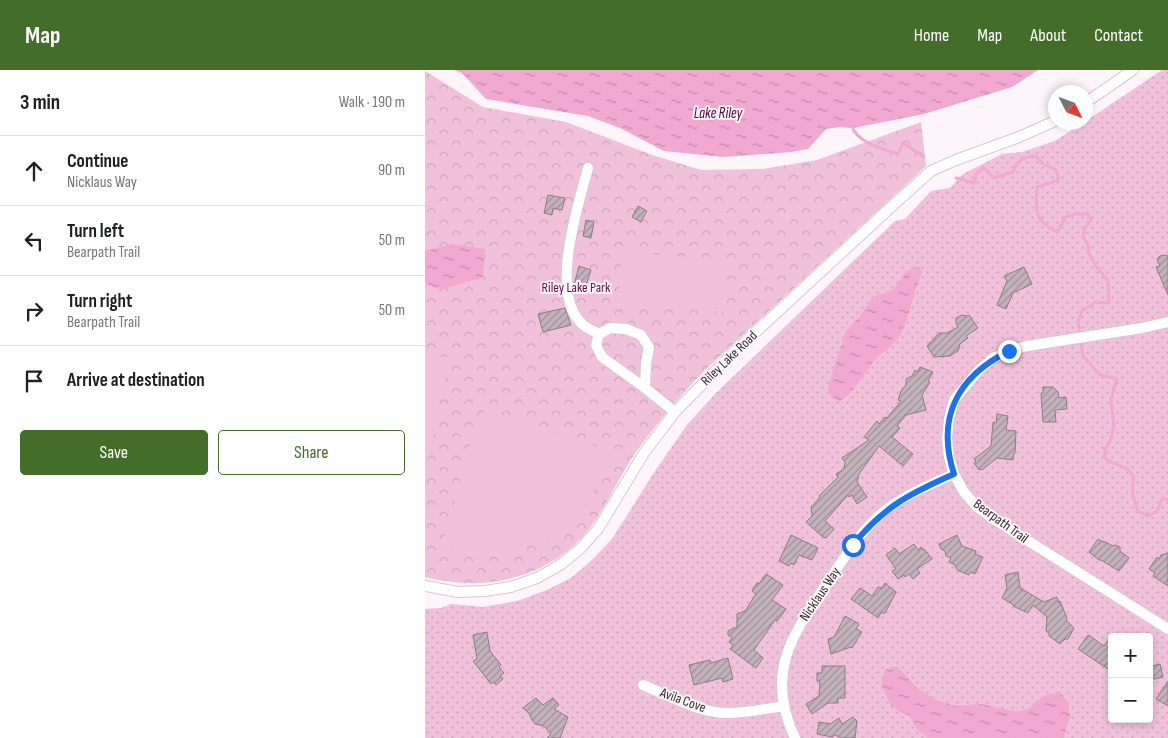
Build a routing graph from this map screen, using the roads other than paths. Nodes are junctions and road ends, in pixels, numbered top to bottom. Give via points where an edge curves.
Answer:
1 (1133, 70) edge
2 (1093, 98) edge
3 (1048, 124) edge
4 (588, 168) dead end
5 (1168, 322) edge
6 (599, 334) junction
7 (645, 388) junction
8 (675, 412) junction
9 (954, 474) junction
10 (425, 586) edge
11 (1168, 629) edge
12 (643, 685) dead end
13 (784, 706) junction
14 (795, 738) edge

1 - 2 street
3 - 8 street, Riley Lake Road via 931,171 732,354
4 - 6 street via 573,227 566,275 569,304 582,324
5 - 9 street, Bearpath Trail via 1065,339 1009,351 993,358 954,400 947,438
6 - 7 street via 596,345 602,358
6 - 7 street via 611,328 626,328 641,335 649,347
7 - 8 street
8 - 10 street, Riley Lake Road via 645,453 599,529 560,565 528,581 485,591 459,592
9 - 11 street, Bearpath Trail via 964,492 992,518
9 - 13 street, Nicklaus Way via 905,497 886,510 853,545 792,639 782,678
12 - 13 street, Avila Cove via 704,710 725,713
13 - 14 street, Nicklaus Way

